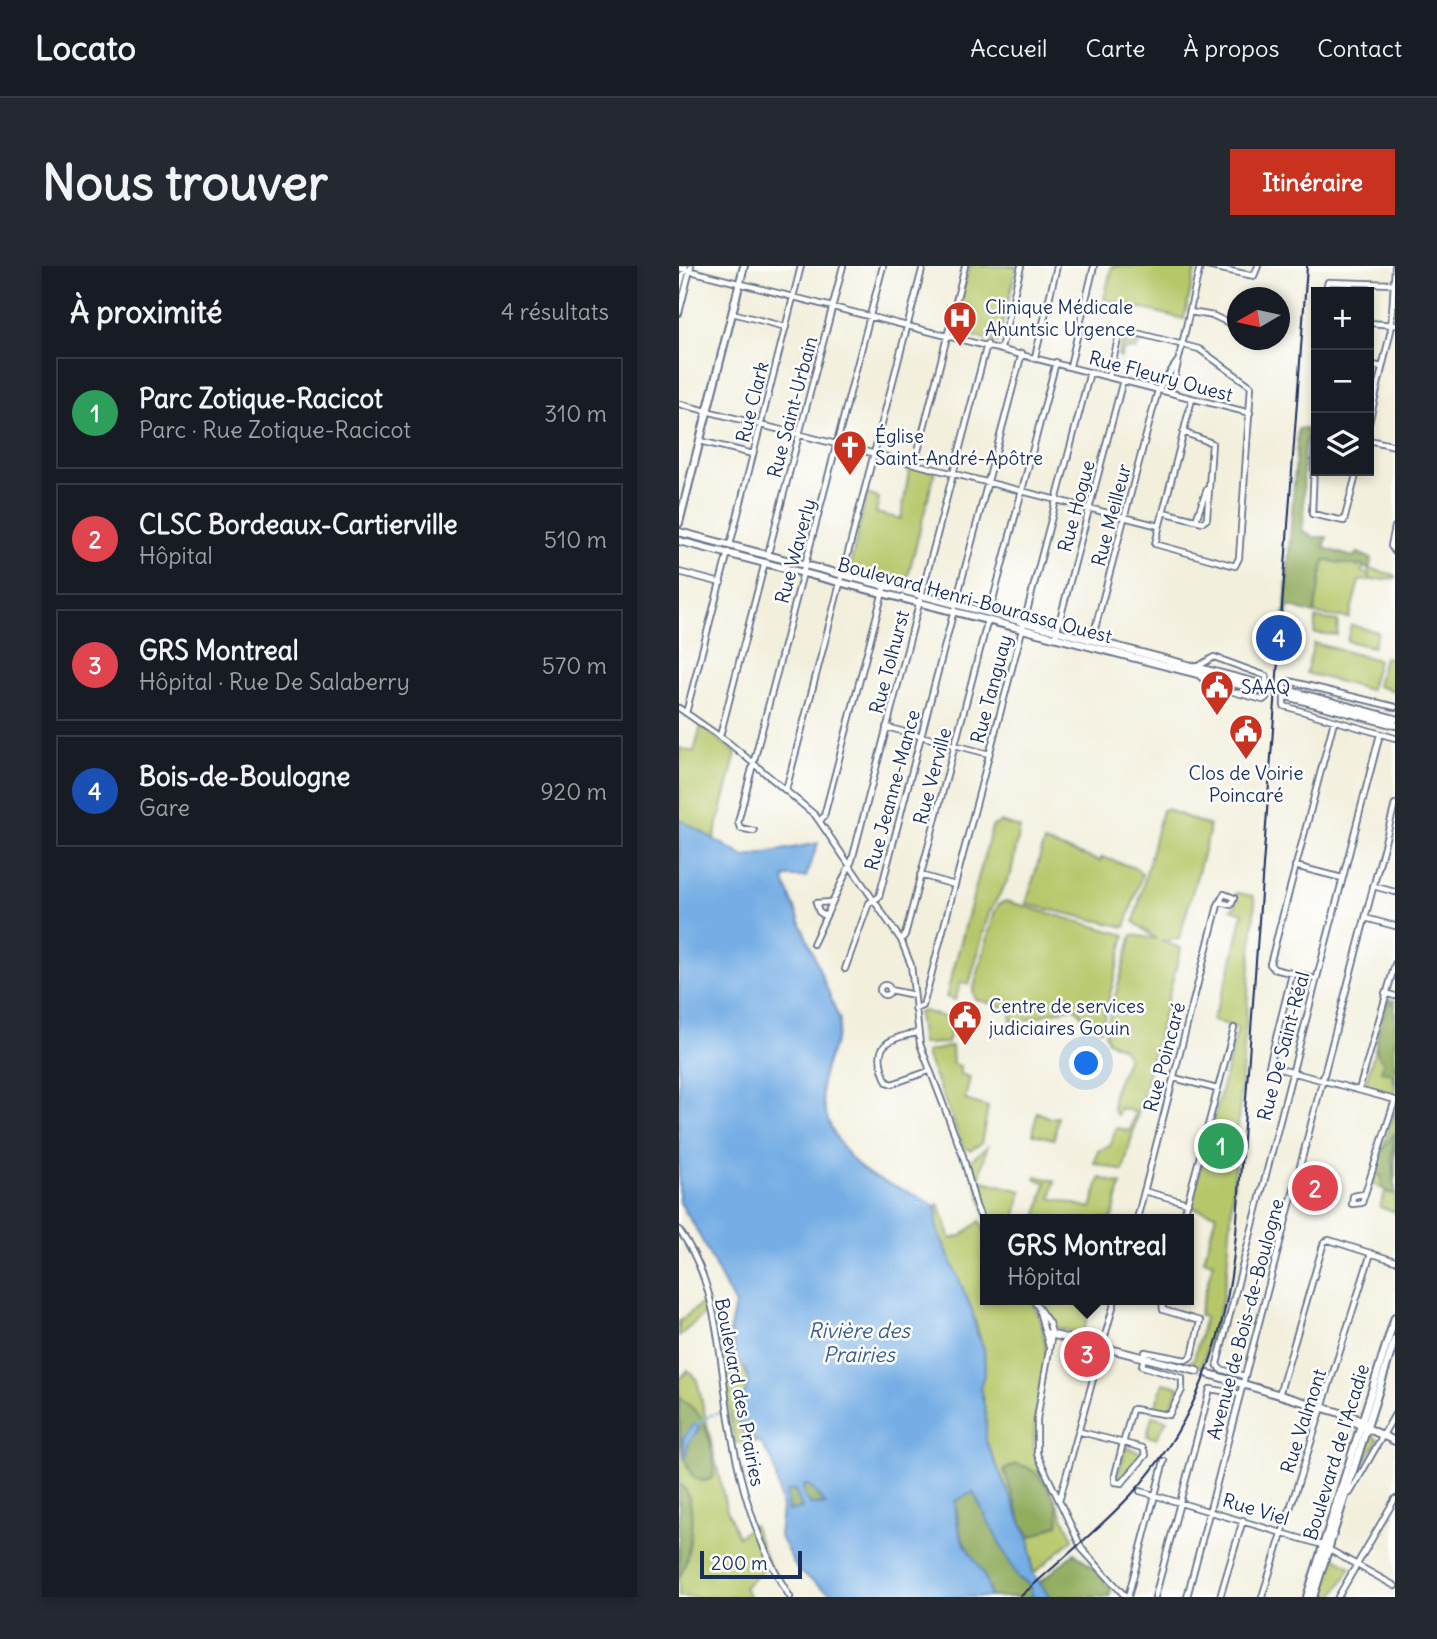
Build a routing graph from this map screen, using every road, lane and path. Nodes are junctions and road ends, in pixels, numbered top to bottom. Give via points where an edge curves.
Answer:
1 (744, 266) edge
2 (801, 266) edge
3 (843, 266) edge
4 (883, 266) edge
5 (923, 266) edge
6 (965, 266) edge
7 (1021, 266) edge
8 (1057, 266) edge
9 (1094, 266) edge
10 (1200, 266) edge
11 (1207, 266) edge
12 (1258, 266) edge
13 (1395, 266) edge
14 (686, 268) edge
15 (740, 283) junction
16 (1394, 284) edge
17 (1326, 287) edge
18 (679, 289) edge
19 (793, 296) junction
20 (832, 306) junction
21 (1190, 312) junction
22 (679, 313) edge
23 (732, 313) junction
24 (870, 316) junction
25 (1227, 322) edge
26 (1374, 323) edge
27 (907, 325) junction
28 (1393, 325) edge
29 (786, 327) junction
30 (948, 334) junction
31 (987, 344) junction
32 (1182, 344) junction
33 (1001, 348) junction
34 (1022, 354) junction
35 (1035, 357) junction
36 (1056, 362) junction
37 (1177, 362) junction
38 (1374, 365) edge
39 (1070, 366) junction
40 (1382, 367) junction
41 (1090, 372) junction
42 (1109, 377) junction
43 (1123, 380) junction
44 (1158, 390) junction
45 (1374, 392) edge
46 (1171, 393) junction
47 (1192, 399) junction
48 (679, 404) edge
49 (707, 411) junction
50 (1250, 413) junction
51 (761, 425) junction
52 (1183, 432) junction
53 (799, 435) junction
54 (700, 441) junction
55 (1374, 441) edge
56 (837, 444) junction
57 (1395, 446) edge
58 (874, 453) junction
59 (753, 454) junction
60 (915, 463) junction
61 (953, 473) junction
62 (1312, 476) edge
63 (1356, 476) edge
64 (988, 482) junction
65 (1207, 488) junction
66 (1022, 491) junction
67 (1056, 500) junction
68 (1089, 509) junction
69 (1163, 512) junction
70 (1125, 517) junction
71 (1196, 520) junction
72 (679, 523) edge
73 (1159, 526) junction
74 (1395, 527) edge
75 (679, 532) edge
76 (679, 541) edge
77 (729, 549) junction
78 (1395, 552) edge
79 (767, 558) junction
80 (805, 568) junction
81 (679, 572) edge
82 (842, 577) junction
83 (720, 583) junction
84 (884, 587) junction
85 (921, 597) junction
86 (955, 606) junction
87 (989, 615) junction
88 (1023, 624) junction
89 (1056, 634) junction
90 (1091, 644) junction
91 (1217, 658) junction
92 (1196, 670) junction
93 (1212, 674) junction
94 (1212, 686) junction
95 (1264, 688) tunnel mouth
96 (1395, 707) edge
97 (679, 708) edge
98 (686, 713) junction
99 (1395, 719) edge
100 (1334, 721) junction
101 (1395, 726) edge
102 (886, 727) junction
103 (1380, 734) junction
104 (720, 736) junction
105 (920, 736) junction
106 (1395, 738) edge
107 (955, 746) junction
108 (989, 754) junction
109 (753, 764) junction
110 (786, 790) junction
111 (1395, 804) edge
112 (820, 821) junction
113 (754, 831) dead end
114 (848, 865) junction
115 (1295, 866) junction
116 (921, 875) junction
117 (1342, 878) junction
118 (955, 885) junction
119 (1373, 886) junction
120 (1395, 892) edge
121 (874, 901) junction
122 (831, 902) junction
123 (1220, 902) dead end
124 (825, 916) junction
125 (1365, 918) junction
126 (1395, 926) edge
127 (901, 940) junction
128 (813, 944) dead end
129 (1395, 964) edge
130 (845, 969) dead end
131 (1292, 974) junction
132 (1315, 979) junction
133 (890, 990) dead end
134 (1385, 993) junction
135 (914, 995) junction
136 (1395, 996) edge
137 (915, 1009) junction
138 (1234, 1028) dead end
139 (917, 1033) junction
140 (929, 1071) junction
141 (1290, 1072) junction
142 (1174, 1078) junction
143 (1322, 1080) junction
144 (1217, 1089) junction
145 (1359, 1090) junction
146 (1395, 1100) edge
147 (1144, 1191) junction
148 (1364, 1194) dead end
149 (1188, 1203) junction
150 (1138, 1214) edge
151 (1185, 1214) edge
152 (980, 1215) edge
153 (679, 1230) edge
154 (1371, 1253) junction
155 (1395, 1261) edge
156 (1037, 1305) edge
157 (1114, 1305) edge
158 (1161, 1305) edge
159 (1395, 1317) edge
160 (1050, 1334) junction
161 (1395, 1339) edge
162 (1103, 1347) junction
163 (1143, 1358) junction
164 (1196, 1372) tunnel mouth
165 (1208, 1375) tunnel mouth
166 (1244, 1376) junction
167 (1242, 1385) junction
168 (1240, 1394) junction
169 (1279, 1396) junction
170 (1321, 1408) junction
171 (1395, 1414) edge
172 (1364, 1424) junction
173 (1081, 1432) junction
174 (1383, 1434) junction
175 (1395, 1441) edge
176 (1123, 1443) junction
177 (1164, 1461) dead end
178 (1351, 1478) junction
179 (1140, 1491) dead end
180 (1156, 1495) junction
181 (1060, 1498) junction
182 (1395, 1499) edge
183 (1180, 1502) junction
184 (1209, 1510) junction
185 (1243, 1520) junction
186 (1282, 1532) junction
187 (1326, 1547) junction
188 (1357, 1565) junction
189 (1395, 1586) edge
190 (790, 1597) edge
191 (1127, 1597) edge
192 (1155, 1597) edge
193 (1187, 1597) edge
194 (1220, 1597) edge
195 (1262, 1597) edge
196 (1307, 1597) edge
197 (1313, 1597) edge
198 (1338, 1597) edge

1 - 15 main road
2 - 19 street, Rue Clark
3 - 20 street, Rue Saint-Urbain
4 - 24 street, Rue Waverly
5 - 27 street
6 - 30 street
7 - 33 street
8 - 35 street
9 - 39 street
10 - 21 street, Rue Meilleur
11 - 12 street via 1254,276
13 - 16 street
14 - 15 street, Rue Fleury Ouest
14 - 18 street
14 - 22 street
15 - 19 street, Rue Fleury Ouest
15 - 23 main road
16 - 17 street via 1327,282
16 - 28 street
19 - 20 street, Rue Fleury Ouest
19 - 29 street, Rue Clark
20 - 24 street, Rue Fleury Ouest
20 - 53 street, Rue Saint-Urbain
21 - 25 street
21 - 32 street, Rue Meilleur
23 - 29 street
23 - 49 main road
24 - 27 street, Rue Fleury Ouest
24 - 56 street, Rue Waverly
26 - 28 street
27 - 30 street, Rue Fleury Ouest
27 - 58 street
28 - 40 street
29 - 51 street, Rue Clark
30 - 31 street, Rue Fleury Ouest
30 - 60 street
31 - 33 street, Rue Fleury Ouest
31 - 61 street, Rue Tolhurst
32 - 37 street, Rue Meilleur
32 - 42 street via 1122,331
32 - 50 street via 1204,351 1251,387
33 - 34 street, Rue Fleury Ouest
34 - 35 street, Rue Fleury Ouest
34 - 64 street, Rue Jeanne-Mance
35 - 36 street, Rue Fleury Ouest
36 - 39 street, Rue Fleury Ouest
36 - 66 street, Rue Verville
37 - 44 street, Rue Meilleur via 1160,380
37 - 46 street, Rue Meilleur
38 - 40 street
39 - 41 street, Rue Fleury Ouest
40 - 45 street
41 - 42 street, Rue Fleury Ouest
41 - 67 street, Rue Tanguay
42 - 43 street, Rue Fleury Ouest
43 - 44 street, Rue Fleury Ouest
43 - 68 street, Rue Hogue
44 - 46 street, Rue Fleury Ouest
44 - 70 street, Rue Meilleur
46 - 47 street, Rue Fleury Ouest
47 - 50 street, Rue Fleury Ouest
47 - 52 street
48 - 49 street
49 - 51 street
49 - 54 main road
50 - 73 street via 1237,565 1157,546
51 - 53 street
51 - 59 street, Rue Clark
52 - 65 street via 1212,443
52 - 69 street
53 - 56 street
53 - 79 street, Rue Saint-Urbain
54 - 59 street
54 - 72 main road
55 - 57 street
56 - 58 street
56 - 80 street, Rue Waverly
58 - 60 street
58 - 82 street
59 - 77 street, Rue Clark
60 - 61 street
61 - 64 street
61 - 85 street, Rue Tolhurst
62 - 63 street via 1310,510 1314,516 1343,521
64 - 66 street
64 - 86 street, Rue Jeanne-Mance
65 - 71 street
65 - 71 street via 1207,519
66 - 67 street
66 - 87 street, Rue Verville
67 - 68 street
67 - 88 street, Rue Tanguay
68 - 70 street
68 - 89 street, Rue Hogue
69 - 71 street
69 - 73 street
70 - 73 street
70 - 90 street, Rue Meilleur
74 - 78 street via 1391,545
75 - 77 main road, Boulevard Henri-Bourassa Ouest
76 - 77 main road, Boulevard Henri-Bourassa Ouest
77 - 79 main road, Boulevard Henri-Bourassa Ouest
77 - 83 street, Rue Clark
79 - 80 main road, Boulevard Henri-Bourassa Ouest
79 - 104 street, Rue Saint-Urbain
80 - 82 main road, Boulevard Henri-Bourassa Ouest
80 - 109 street, Rue Waverly
81 - 83 street
82 - 84 main road, Boulevard Henri-Bourassa Ouest
82 - 110 street
83 - 98 street, Rue Clark
84 - 85 main road, Boulevard Henri-Bourassa Ouest
84 - 112 street
85 - 86 main road, Boulevard Henri-Bourassa Ouest
85 - 102 street, Rue Tolhurst
86 - 87 main road, Boulevard Henri-Bourassa Ouest
86 - 105 street, Rue Jeanne-Mance
87 - 88 main road, Boulevard Henri-Bourassa Ouest
87 - 107 street, Rue Verville
88 - 89 main road, Boulevard Henri-Bourassa Ouest
88 - 108 street, Rue Tanguay
89 - 90 main road, Boulevard Henri-Bourassa Ouest
90 - 92 main road, Boulevard Henri-Bourassa Ouest
91 - 92 street
91 - 93 street
91 - 94 street via 1267,676 1266,698
92 - 93 main road, Boulevard Henri-Bourassa Ouest
92 - 94 street
93 - 94 street
93 - 95 main road, Boulevard Henri-Bourassa Ouest
96 - 100 street via 1284,683 1284,706
97 - 98 street
98 - 104 street
99 - 101 main road via 1286,693
100 - 103 street
100 - 115 street
102 - 105 street
102 - 114 street, Rue Tolhurst
103 - 106 street
103 - 117 street, Rue De Saint-Réal
104 - 109 street
105 - 107 street
105 - 121 street, Rue Jeanne-Mance via 879,897
107 - 108 street
107 - 116 street, Rue Verville
108 - 118 street, Rue Tanguay
109 - 110 street
109 - 113 street, Rue Waverly via 738,825
110 - 112 street
111 - 119 street, Avenue de Bois-de-Boulogne
112 - 114 street
114 - 121 street
114 - 122 street, Rue Tolhurst
115 - 117 street
115 - 131 street via 1270,966
116 - 118 street
116 - 127 street, Rue Verville
117 - 132 street, Rue De Saint-Réal
118 - 137 street, Rue Tanguay via 923,1006
119 - 120 street
119 - 125 street, Avenue de Bois-de-Boulogne
121 - 127 street
121 - 130 street, Rue Jeanne-Mance via 869,903
122 - 124 street, Rue Tolhurst
122 - 124 street, Rue Tolhurst via 816,904
123 - 142 street, Rue Poincaré
124 - 128 street, Rue Tolhurst
125 - 126 street
125 - 143 street, Avenue de Bois-de-Boulogne
127 - 135 street via 911,962
129 - 134 street
131 - 132 street
131 - 141 street via 1269,1066
132 - 141 street, Rue De Saint-Réal
133 - 135 street
134 - 136 street
134 - 145 street
135 - 137 street
137 - 139 street
138 - 144 street
139 - 140 street
139 - 140 street via 886,1042 880,1053 883,1073 890,1084
140 - 152 street via 963,1156
141 - 143 street
141 - 166 street, Rue De Saint-Réal via 1216,1365
142 - 144 street
142 - 147 street, Rue Poincaré
143 - 145 street
143 - 166 street, Avenue de Bois-de-Boulogne
144 - 149 street
145 - 146 street
146 - 148 street
147 - 149 street
147 - 150 street, Rue Poincaré
149 - 151 street
153 - 190 street, Boulevard des Prairies via 698,1265 713,1316 746,1496 771,1564
154 - 155 street
154 - 169 street via 1326,1240
154 - 170 street, Rue Valmont
156 - 160 street
157 - 162 street
158 - 163 street via 1200,1325 1190,1359 1148,1350
159 - 172 main road, Boulevard de l'Acadie
160 - 162 main road
160 - 181 street via 1036,1448
161 - 172 main road, Boulevard de l'Acadie
162 - 163 main road
162 - 173 street
163 - 164 main road
163 - 176 street via 1143,1367 1182,1378 1182,1391 1169,1415 1134,1408
165 - 167 main road
166 - 167 street, Avenue de Bois-de-Boulogne
167 - 168 street, Avenue de Bois-de-Boulogne
167 - 169 main road
168 - 183 street via 1212,1387
168 - 184 street, Avenue de Bois-de-Boulogne
169 - 170 main road
170 - 172 main road
170 - 186 street, Rue Valmont
171 - 174 street
172 - 174 main road
172 - 178 main road, Boulevard de l'Acadie
173 - 176 street
173 - 181 street
174 - 175 main road
174 - 178 street
176 - 176 street via 1146,1453 1122,1483 1116,1483
177 - 180 street
178 - 187 main road, Boulevard de l'Acadie
178 - 187 main road, Boulevard de l'Acadie
179 - 180 street, Rue Viel
180 - 183 street, Rue Viel
180 - 191 street
181 - 191 street via 1083,1551
182 - 188 street
183 - 184 street, Rue Viel
183 - 192 street
184 - 185 street, Rue Viel
184 - 193 street, Avenue de Bois-de-Boulogne
185 - 186 street, Rue Viel
185 - 194 street
186 - 187 street, Rue Viel
186 - 195 street, Rue Valmont
187 - 188 street, Rue Viel
187 - 196 main road, Boulevard de l'Acadie
187 - 197 main road, Boulevard de l'Acadie
188 - 189 street, Rue Viel
188 - 198 street

